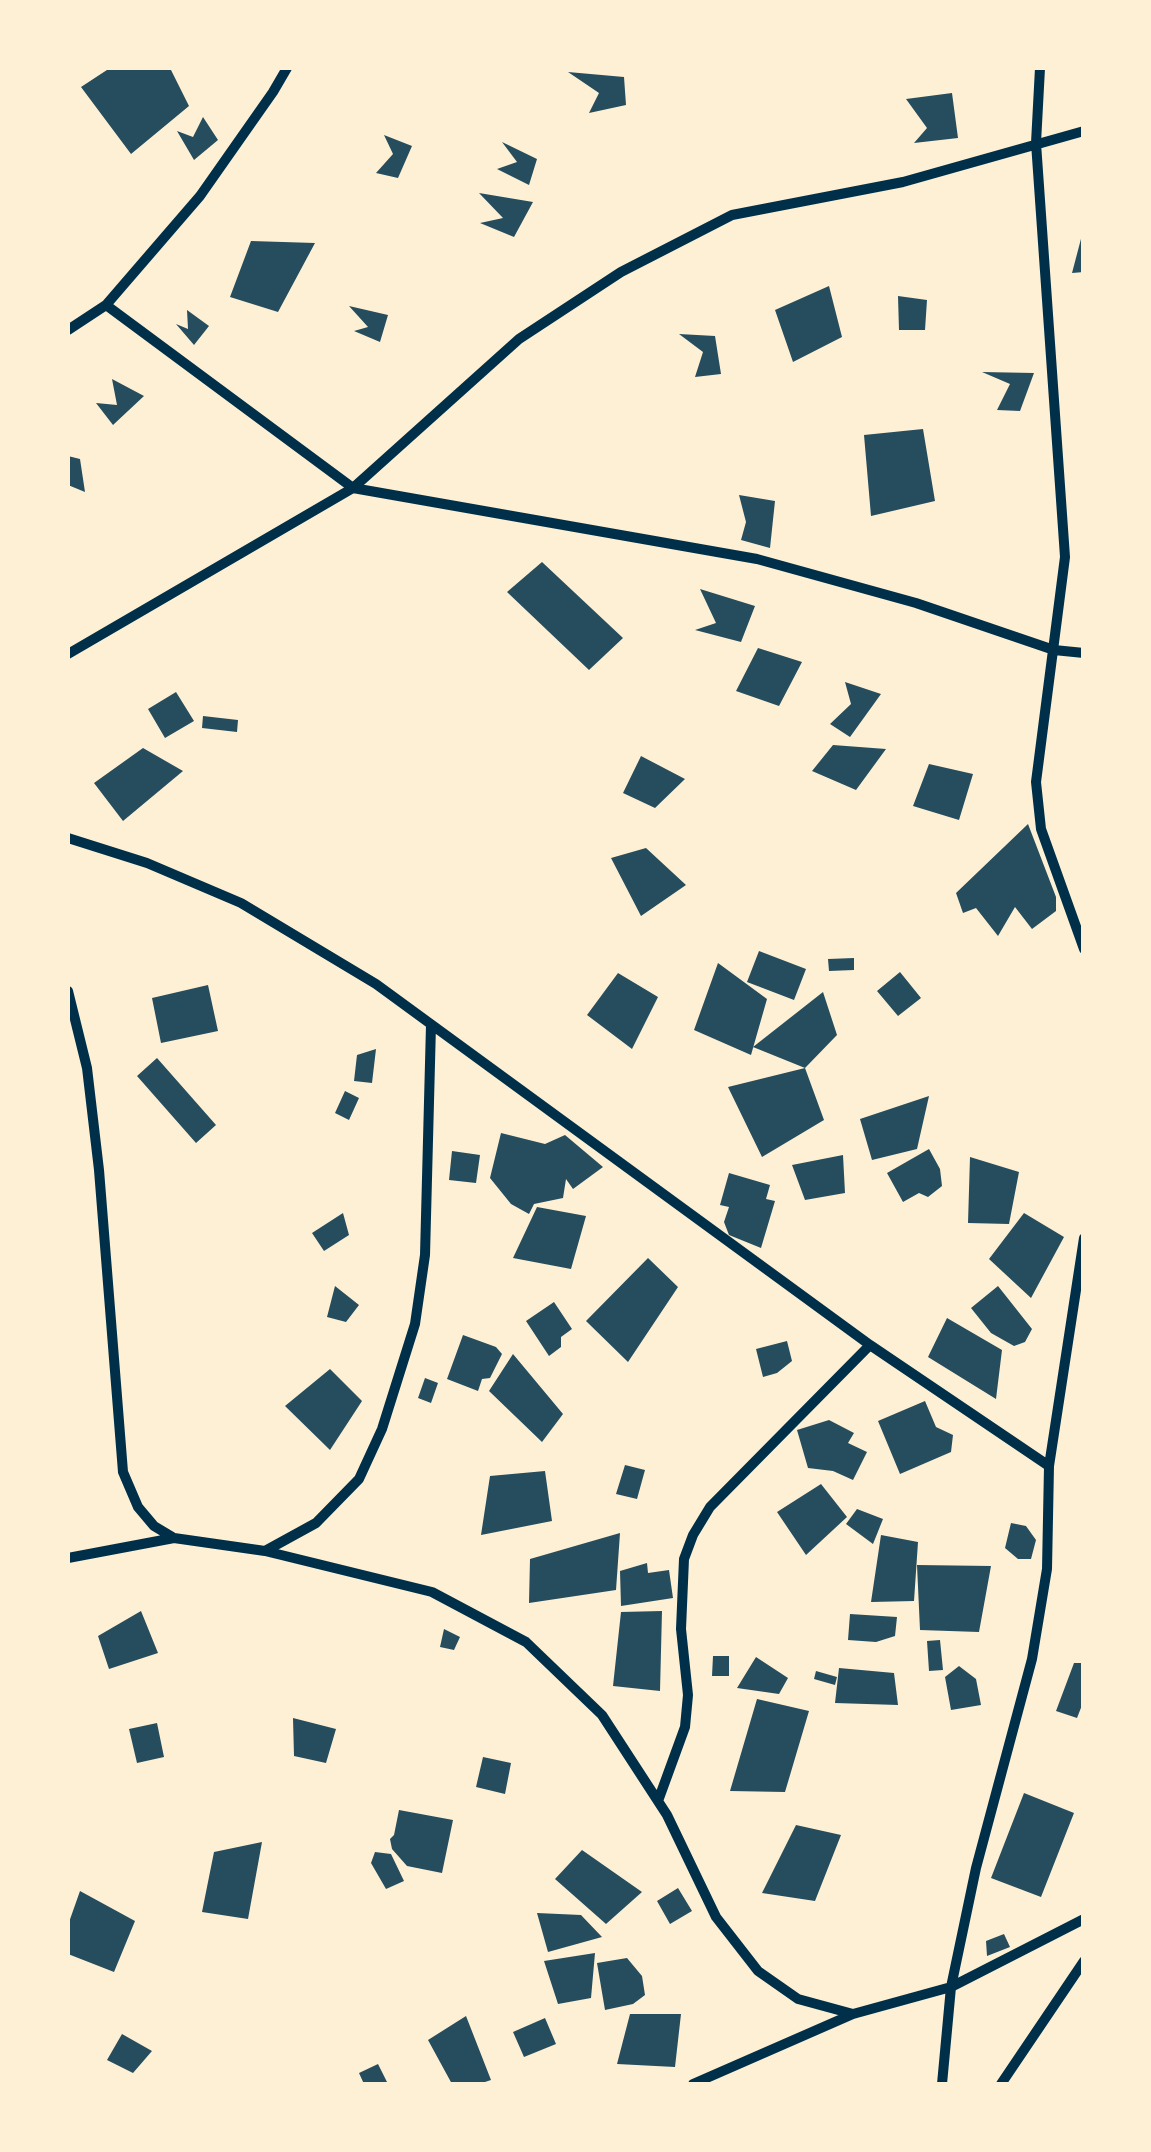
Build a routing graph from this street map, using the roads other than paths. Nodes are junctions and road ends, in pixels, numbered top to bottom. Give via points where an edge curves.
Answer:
1 (287, 68) edge
2 (1040, 68) edge
3 (1084, 131) edge
4 (1036, 143) junction
5 (106, 305) junction
6 (68, 330) edge
7 (353, 488) junction
8 (1054, 650) junction
9 (1084, 652) edge
10 (68, 654) edge
11 (68, 838) edge
12 (1084, 949) edge
13 (68, 991) edge
14 (431, 1025) junction
15 (1084, 1238) edge
16 (870, 1345) junction
17 (1049, 1466) junction
18 (174, 1538) junction
19 (265, 1551) junction
20 (68, 1558) edge
21 (658, 1801) junction
22 (1084, 1919) edge
23 (1084, 1962) edge
24 (950, 1987) junction
25 (853, 2014) junction
26 (692, 2084) edge
27 (942, 2084) edge
28 (1001, 2084) edge

1 - 5 street via 200,196
2 - 4 street
3 - 4 street
4 - 7 street via 903,182 732,215 621,272 520,339
4 - 8 street via 1065,558
5 - 6 street
5 - 7 street
7 - 8 street via 757,559
7 - 10 street
8 - 9 street
8 - 12 street via 1036,782 1042,829
11 - 14 street via 241,902
13 - 18 street via 93,1119 124,1472 138,1507
14 - 16 street
14 - 19 street via 425,1255 415,1324 382,1430 359,1479 316,1523
15 - 17 street
16 - 17 street
16 - 21 street via 710,1507 693,1535 683,1577 685,1727
17 - 24 street via 1047,1568 1032,1659
18 - 19 street
18 - 20 street
19 - 21 street via 432,1592 526,1642 602,1715
21 - 25 street via 716,1918 758,1971 798,1999
22 - 24 street
23 - 28 street
24 - 25 street
24 - 27 street
25 - 26 street

